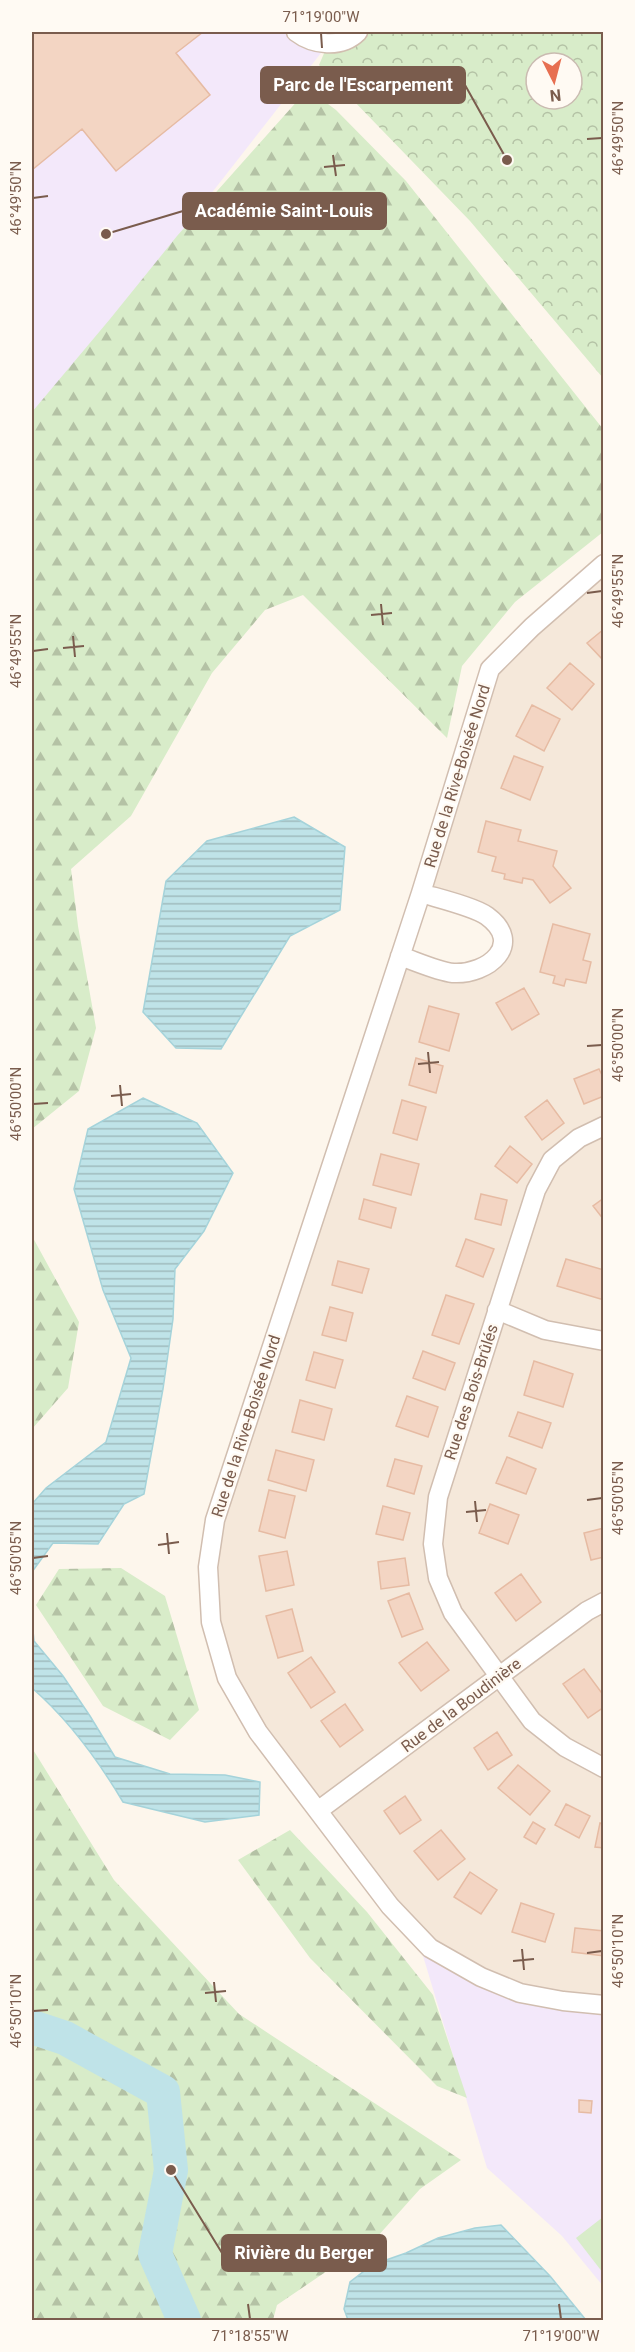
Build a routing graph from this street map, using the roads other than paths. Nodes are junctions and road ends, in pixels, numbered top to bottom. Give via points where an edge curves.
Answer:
1 (296, 32) edge
2 (358, 32) edge
3 (603, 564) edge
4 (421, 893) junction
5 (400, 956) junction
6 (603, 1126) edge
7 (498, 1310) junction
8 (603, 1341) edge
9 (603, 1602) edge
10 (501, 1676) junction
11 (603, 1768) edge
12 (319, 1810) junction
13 (603, 2005) edge

1 - 2 street via 305,39 328,44
3 - 4 street, Rue de la Rive-Boisée Nord via 490,669
4 - 5 street, Rue de la Rive-Boisée Nord
4 - 5 street via 486,914 500,928 503,943 497,958 480,970 452,973
5 - 12 street, Rue de la Rive-Boisée Nord via 214,1520 208,1567 211,1622 227,1678 258,1732
6 - 7 street, Rue des Bois-Brûlés via 579,1138 552,1160 536,1190
7 - 8 street via 545,1330
7 - 10 street, Rue des Bois-Brûlés via 438,1497 433,1544 438,1578 453,1613
9 - 10 street, Rue de la Boudinière
10 - 11 street, Rue des Bois-Brûlés via 532,1721 565,1747
10 - 12 street, Rue de la Boudinière
12 - 13 street, Rue de la Rive-Boisée Nord via 390,1906 430,1948 481,1977 520,1993

